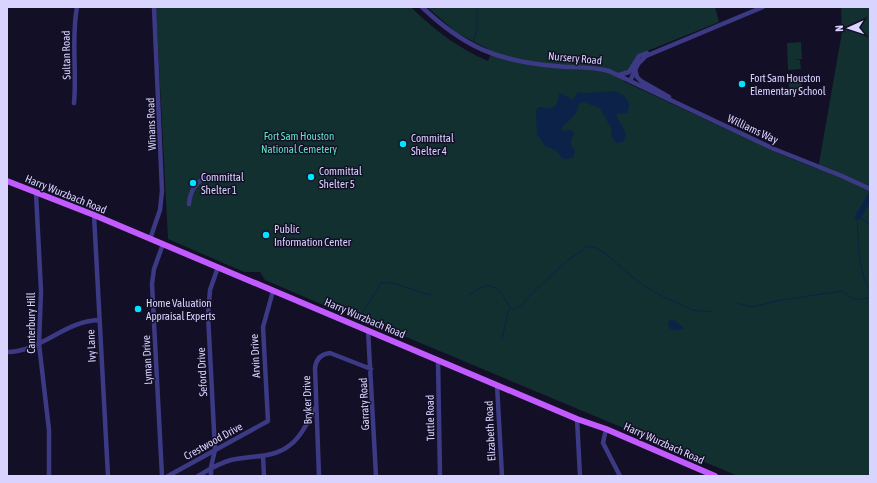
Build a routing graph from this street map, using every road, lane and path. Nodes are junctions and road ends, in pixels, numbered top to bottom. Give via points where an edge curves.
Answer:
1 (77, 7) edge
2 (154, 7) edge
3 (422, 7) edge
4 (763, 7) edge
5 (653, 52) junction
6 (636, 69) junction
7 (619, 75) junction
8 (630, 81) junction
9 (675, 102) junction
10 (74, 103) dead end
11 (207, 177) dead end
12 (7, 181) edge
13 (870, 189) edge
14 (36, 193) junction
15 (189, 204) dead end
16 (94, 215) junction
17 (150, 239) junction
18 (163, 244) junction
19 (218, 267) junction
20 (273, 291) junction
21 (99, 320) junction
22 (368, 330) junction
23 (38, 344) junction
24 (7, 352) edge
25 (438, 360) junction
26 (371, 369) junction
27 (497, 385) junction
28 (316, 407) junction
29 (577, 419) junction
30 (268, 421) joint
31 (606, 429) junction
32 (215, 450) junction
33 (263, 456) junction
34 (211, 469) junction
35 (707, 474) edge
36 (50, 476) edge
37 (108, 476) edge
38 (162, 476) edge
39 (168, 476) edge
40 (198, 476) edge
41 (211, 476) edge
42 (264, 476) edge
43 (319, 476) edge
44 (376, 476) edge
45 (440, 476) edge
46 (502, 476) edge
47 (580, 476) edge
48 (620, 476) edge
49 (715, 476) edge

1 - 10 street, Sultan Road via 74,26
2 - 17 street, Winans Road via 162,191 160,210
3 - 7 street, Nursery Road via 444,28 494,55 555,66 599,68
4 - 5 street
5 - 6 street via 643,58
5 - 7 street via 642,55 630,71
6 - 8 street
6 - 9 street via 641,81 661,91
7 - 8 street, Nursery Road
8 - 9 street, Williams Way
9 - 13 street, Williams Way via 774,149
11 - 15 street via 193,188
12 - 14 main road, Harry Wurzbach Road
14 - 16 main road, Harry Wurzbach Road
14 - 23 street, Canterbury Hill via 41,291
16 - 17 main road, Harry Wurzbach Road
16 - 21 street, Ivy Lane
17 - 18 main road, Harry Wurzbach Road
18 - 19 main road, Harry Wurzbach Road
18 - 38 street, Lyman Drive via 154,269 152,284
19 - 20 main road, Harry Wurzbach Road
19 - 32 street, Seford Drive via 210,290 208,315
20 - 22 main road, Harry Wurzbach Road
20 - 30 street, Arvin Drive via 263,327
21 - 23 street via 79,322
21 - 37 street, Ivy Lane
22 - 25 main road, Harry Wurzbach Road
22 - 26 street, Garraty Road
23 - 24 street
23 - 36 street, Canterbury Hill via 49,430
25 - 27 main road, Harry Wurzbach Road
25 - 45 street, Tuttle Road
26 - 28 street, Bryker Drive via 334,354 320,357 315,366
26 - 44 street, Garraty Road
27 - 29 main road, Harry Wurzbach Road
27 - 46 street, Elizabeth Road
28 - 33 street via 291,445 280,452
28 - 43 street, Bryker Drive
29 - 31 main road, Harry Wurzbach Road
29 - 47 street
30 - 32 street, Crestwood Drive
31 - 35 main road, Harry Wurzbach Road
31 - 48 street via 603,443
32 - 34 street, Seford Drive
32 - 39 street, Crestwood Drive
33 - 34 street via 231,460
33 - 42 street
34 - 40 street
34 - 41 street, Seford Drive
35 - 49 main road, Harry Wurzbach Road

